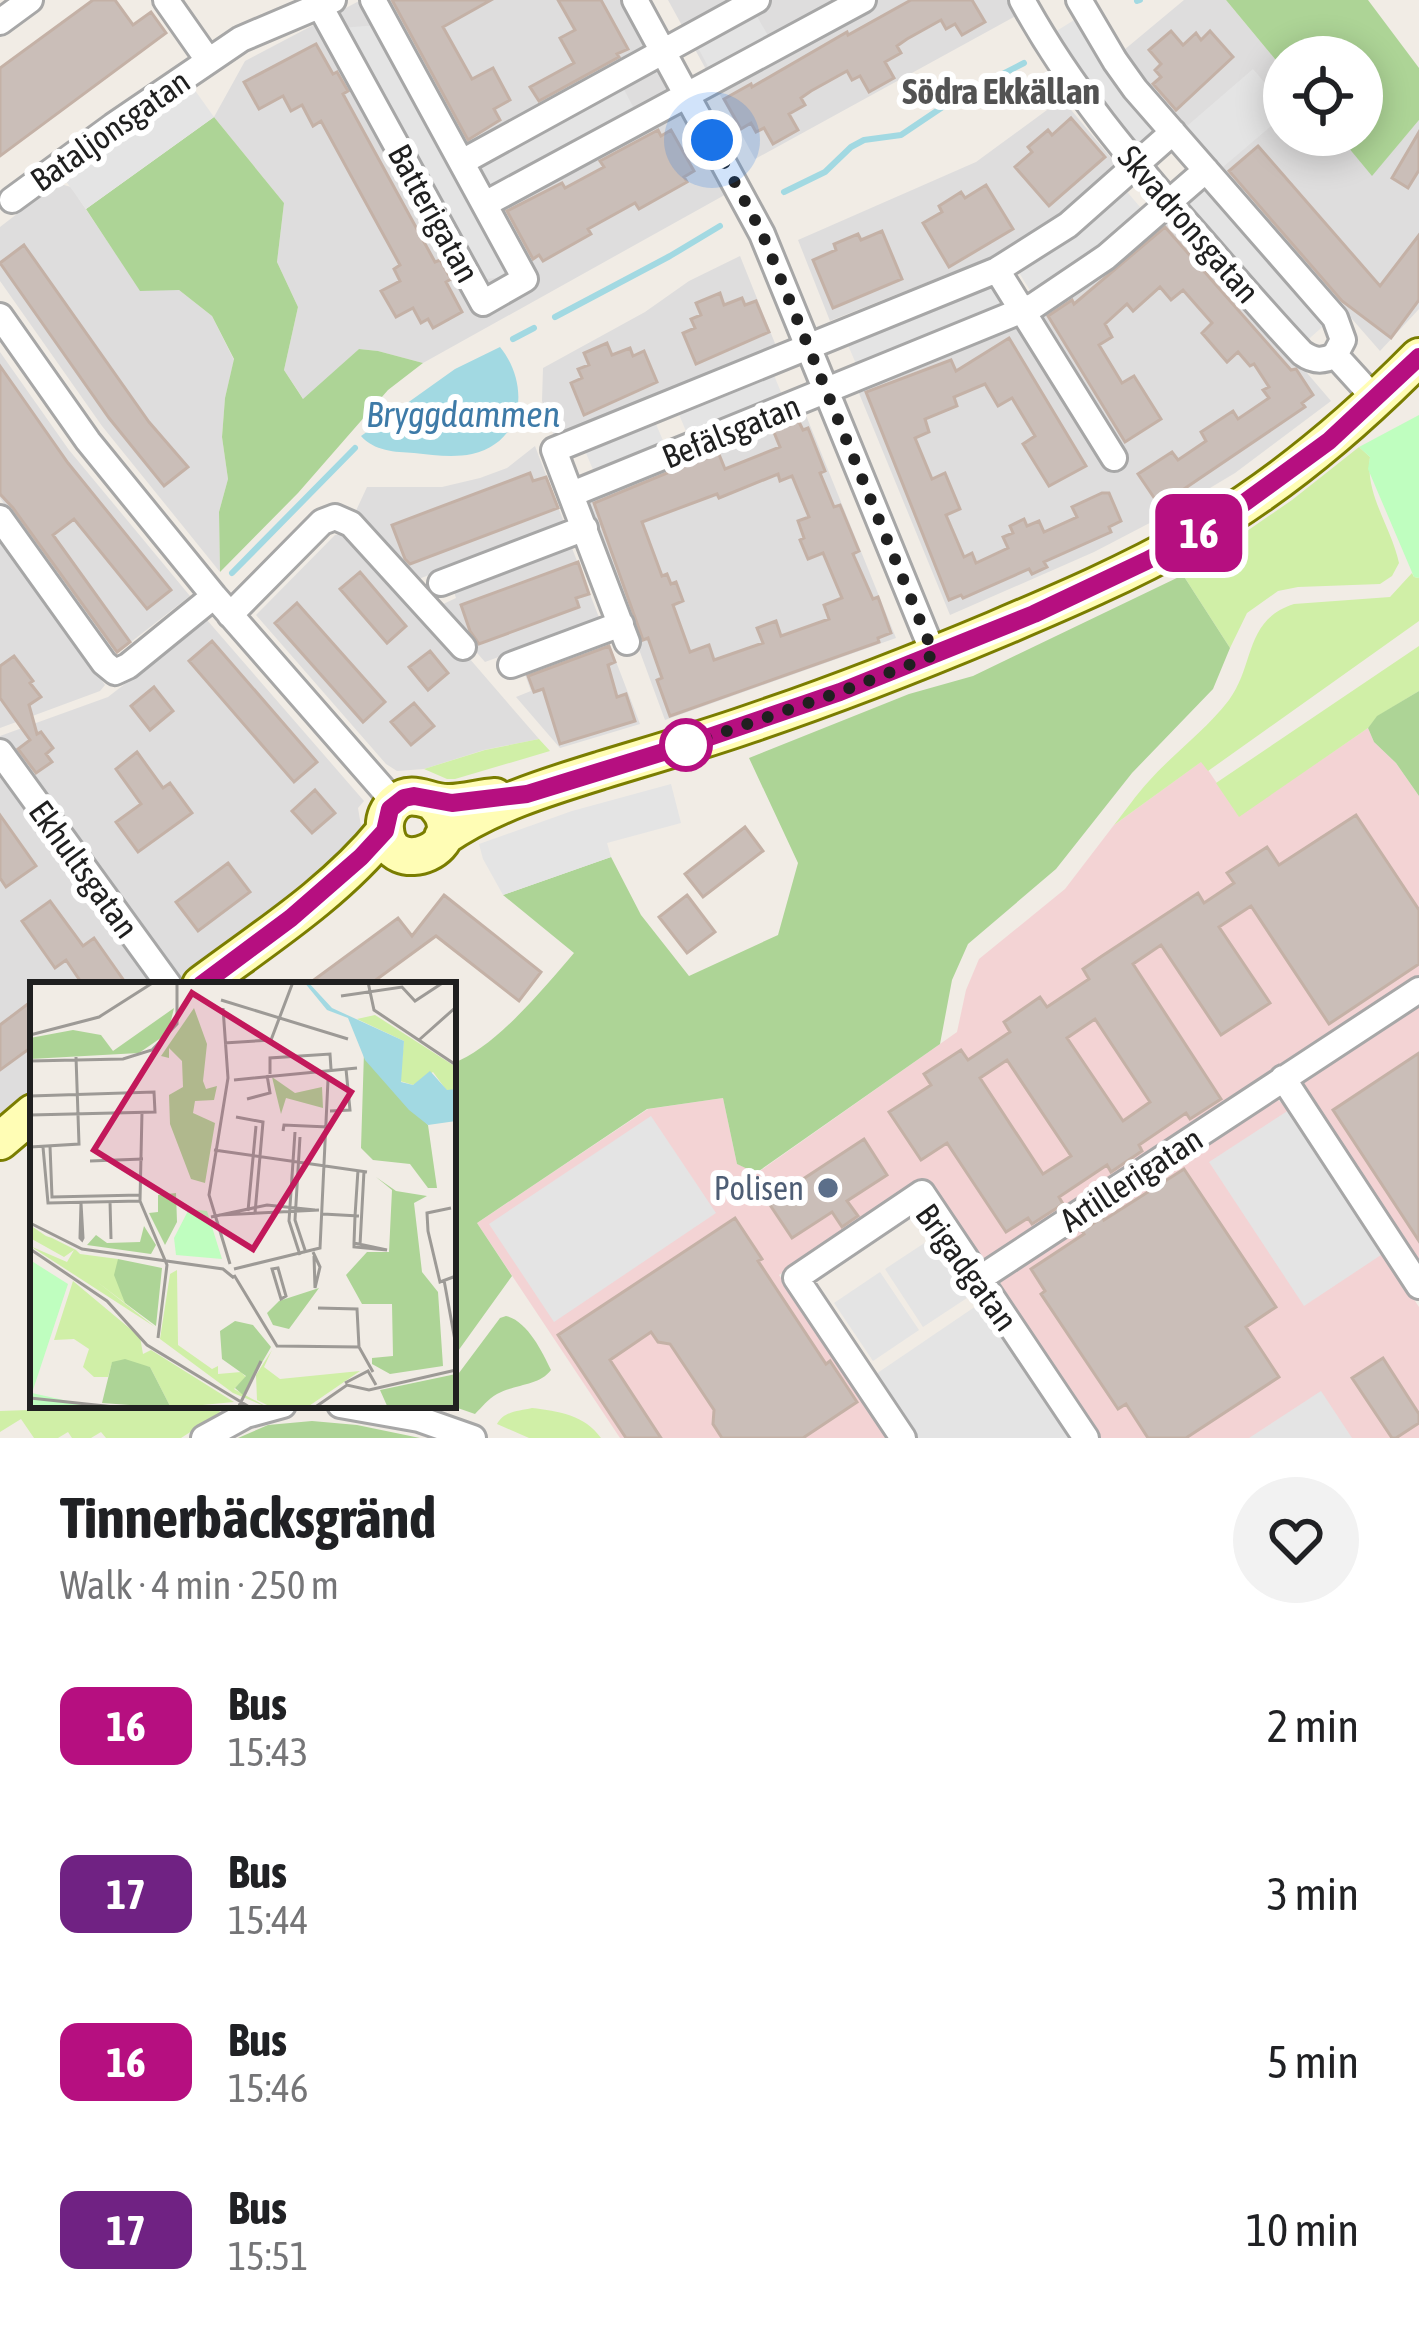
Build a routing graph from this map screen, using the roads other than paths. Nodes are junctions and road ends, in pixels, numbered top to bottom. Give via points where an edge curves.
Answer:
1 (30, 0) edge
2 (166, 0) edge
3 (373, 0) edge
4 (635, 0) edge
5 (757, 0) edge
6 (862, 0) edge
7 (1022, 0) edge
8 (1079, 0) edge
9 (327, 3) edge
10 (0, 22) edge
11 (663, 51) junction
12 (208, 60) junction
13 (687, 95) junction
14 (1173, 132) junction
15 (462, 162) junction
16 (1137, 165) junction
17 (1206, 170) junction
18 (12, 200) dead end
19 (1168, 202) junction
20 (485, 204) junction
21 (997, 270) junction
22 (1023, 312) junction
23 (0, 316) edge
24 (808, 346) junction
25 (1335, 355) junction
26 (1419, 357) edge
27 (827, 392) junction
28 (1376, 400) junction
29 (1114, 458) dead end
30 (572, 494) junction
31 (0, 518) edge
32 (585, 528) junction
33 (441, 583) dead end
34 (222, 606) junction
35 (463, 647) dead end
36 (934, 655) junction
37 (511, 665) dead end
38 (0, 752) edge
39 (438, 819) junction
40 (395, 830) junction
41 (167, 982) edge
42 (205, 982) edge
43 (244, 982) edge
44 (1419, 990) edge
45 (1283, 1078) junction
46 (30, 1116) edge
47 (0, 1141) edge
48 (30, 1144) edge
49 (0, 1163) edge
50 (979, 1279) junction
51 (1419, 1286) edge
52 (272, 1408) edge
53 (357, 1408) edge
54 (204, 1438) edge
55 (473, 1438) edge
56 (903, 1438) edge
57 (1086, 1438) edge

1 - 10 street
2 - 12 street, Bataljonsgatan
3 - 15 street, Batterigatan
4 - 11 street
5 - 11 street, Batterigatan
6 - 13 street, Batterigatan
7 - 16 street, Skvadronsgatan via 1072,84
8 - 14 street, Skvadronsgatan via 1115,61
9 - 12 street, Bataljonsgatan
9 - 20 street, Batterigatan via 483,303 525,279
11 - 13 street
11 - 15 street, Batterigatan
12 - 18 street, Bataljonsgatan
13 - 20 street, Batterigatan
13 - 24 street via 762,233
14 - 16 street, Befälsgatan
14 - 17 street, Skvadronsgatan
15 - 20 street, Batterigatan
16 - 19 street, Skvadronsgatan
16 - 21 street, Befälsgatan via 1068,225
17 - 19 street, Befälsgatan
17 - 25 street, Skvadronsgatan via 1335,318 1343,340
19 - 22 street, Befälsgatan via 1098,263
19 - 25 street, Skvadronsgatan via 1302,353
21 - 22 street
21 - 24 street, Befälsgatan
22 - 27 street, Befälsgatan
22 - 29 street
23 - 34 street via 88,441
24 - 27 street
24 - 30 street, Befälsgatan via 554,450
25 - 28 street, Skvadronsgatan
26 - 28 street
27 - 30 street, Befälsgatan
27 - 36 street
28 - 36 street via 1280,479 1192,537
30 - 32 street
31 - 34 street via 115,672
32 - 33 street
32 - 37 street via 624,633
34 - 35 street via 322,522 340,518
34 - 40 street
36 - 39 street via 527,794 452,803
38 - 41 street, Ekhultsgatan
39 - 40 street via 414,796
39 - 40 street via 429,854 421,856
40 - 42 street
40 - 43 street
44 - 45 street, Artillerigatan
45 - 50 street, Artillerigatan
45 - 51 street
46 - 47 street
48 - 49 street
50 - 56 street, Brigadgatan via 922,1193 796,1278
50 - 57 street, Brigadgatan
52 - 54 street
53 - 55 street

